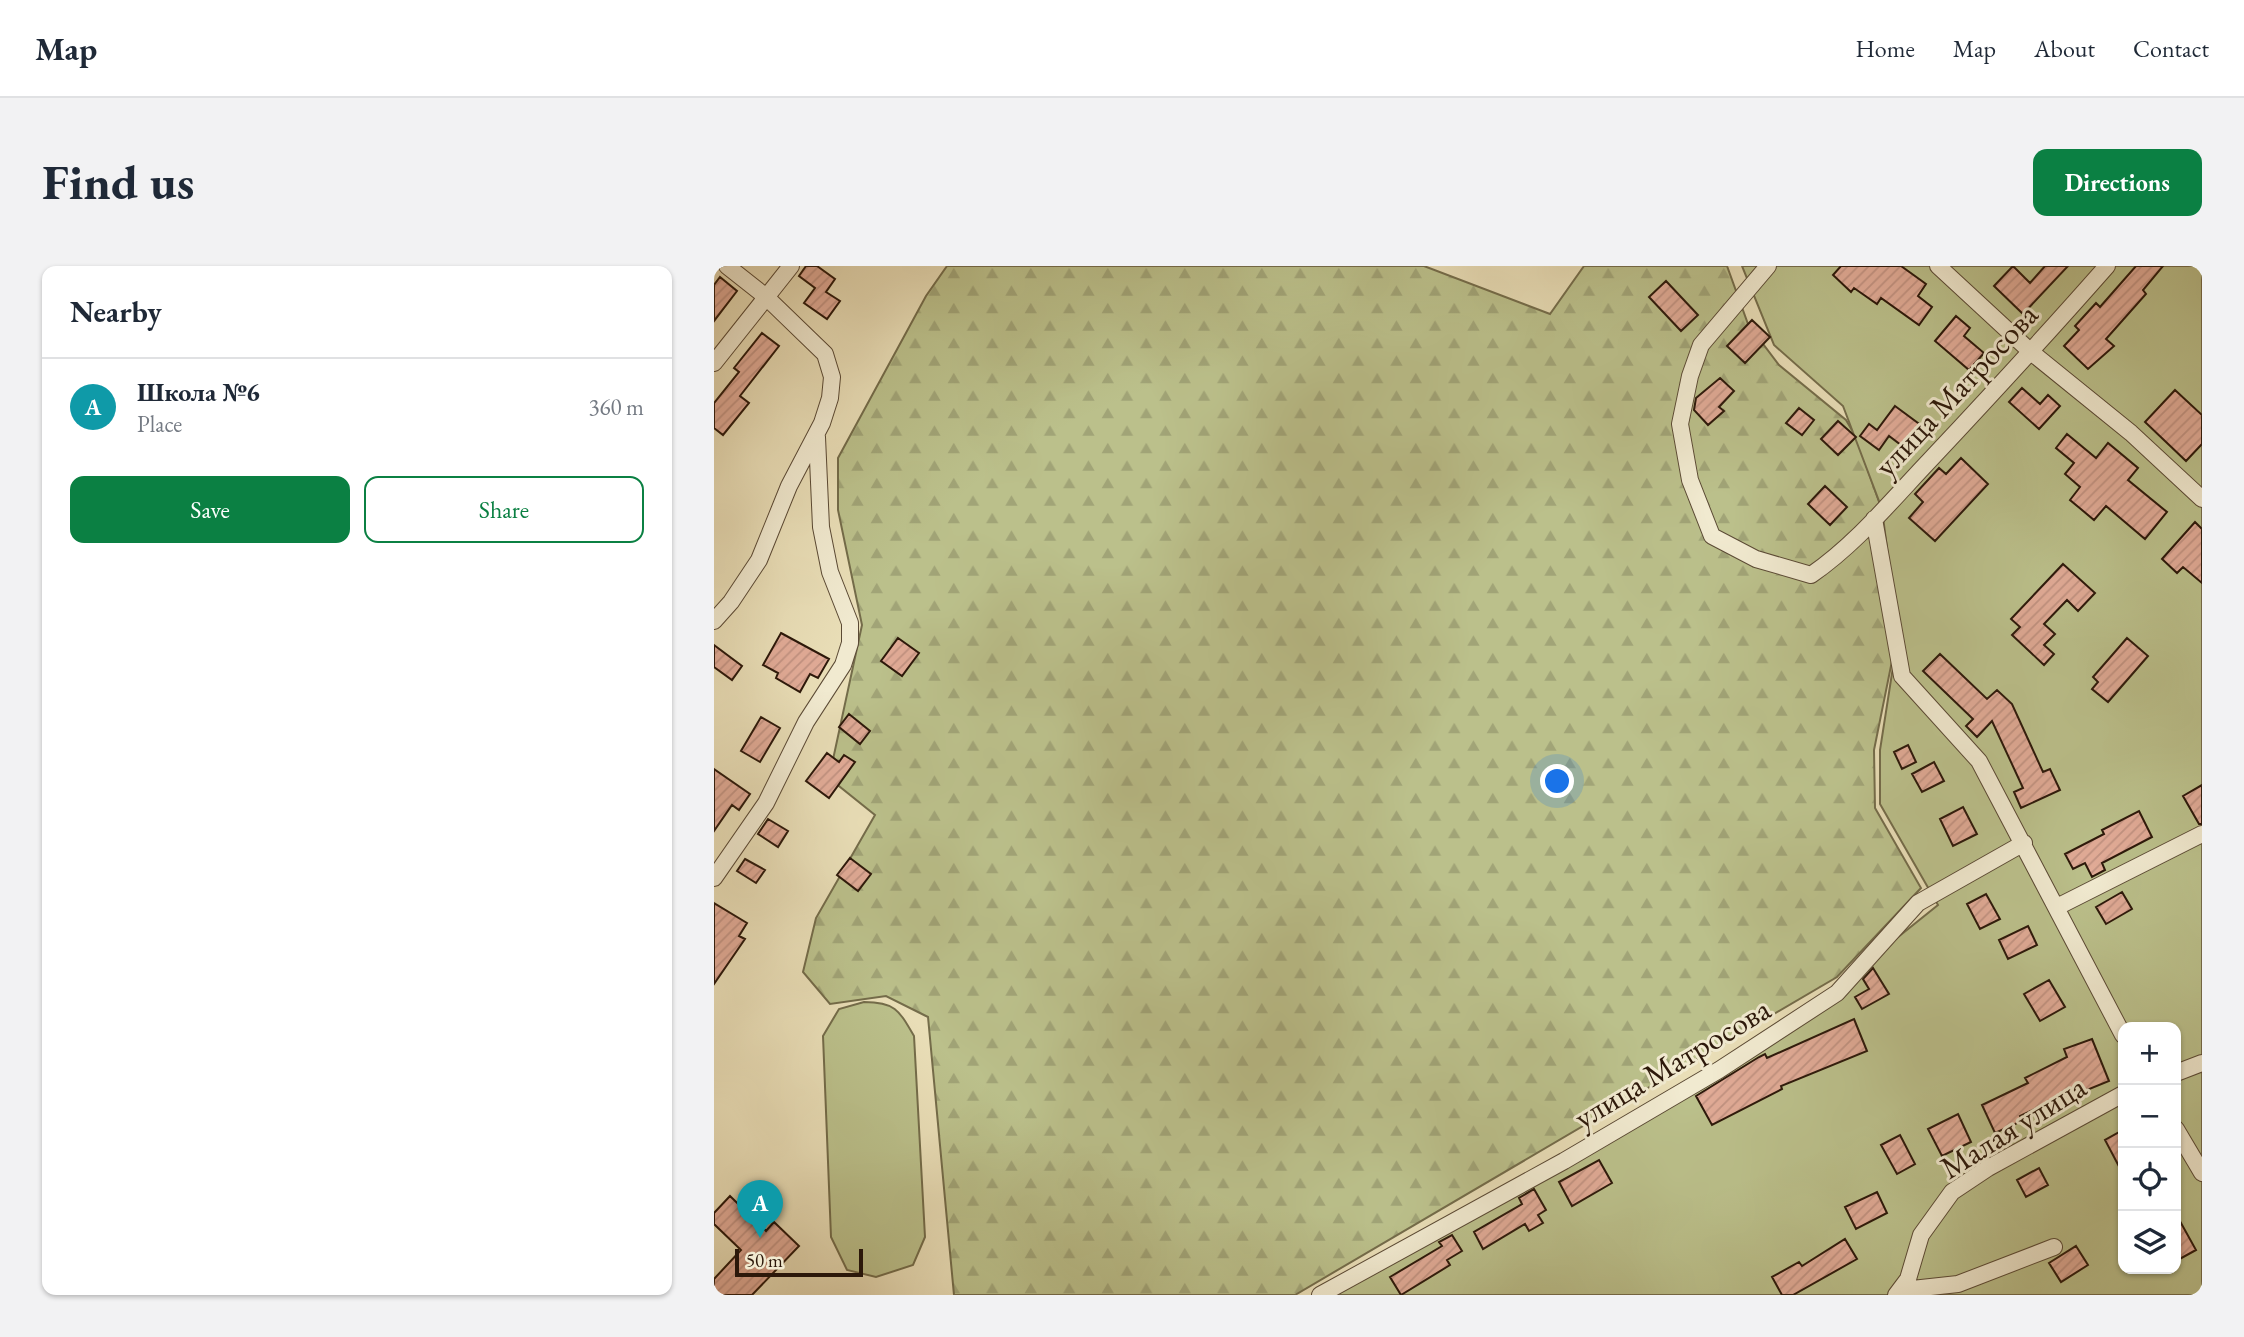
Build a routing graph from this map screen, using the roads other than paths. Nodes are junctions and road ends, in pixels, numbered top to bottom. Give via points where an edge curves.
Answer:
1 (727, 266) edge
2 (791, 266) edge
3 (1768, 266) edge
4 (1938, 266) edge
5 (2106, 266) edge
6 (765, 296) junction
7 (2031, 352) junction
8 (714, 363) edge
9 (817, 437) junction
10 (2202, 499) edge
11 (1874, 519) junction
12 (714, 621) edge
13 (2202, 834) edge
14 (2024, 843) junction
15 (714, 878) edge
16 (2057, 907) junction
17 (2118, 1025) edge
18 (2202, 1063) edge
19 (2181, 1071) edge
20 (2118, 1097) edge
21 (2181, 1137) edge
22 (2202, 1173) edge
23 (2054, 1247) dead end
24 (1899, 1292) edge
25 (1320, 1295) edge

1 - 6 street
2 - 6 street
3 - 11 street, улица Матросова via 1701,345 1689,376 1680,424 1690,480 1712,536 1756,559 1811,575 1837,557
4 - 7 street
5 - 7 street, улица Матросова
6 - 8 street
6 - 9 street via 825,354 830,398
7 - 10 street via 2131,433
7 - 11 street, улица Матросова
9 - 12 street via 789,486 759,560
9 - 15 street via 821,527 830,572 850,623 850,643 844,665 806,722 766,803
11 - 14 street via 1902,676 1979,761
13 - 16 street
14 - 16 street
14 - 25 street, улица Матросова via 1918,902 1837,993 1719,1070
16 - 17 street
18 - 19 street
20 - 24 street, Малая улица via 1952,1192 1921,1235
21 - 22 street
23 - 24 street, Малая улица via 1958,1284

